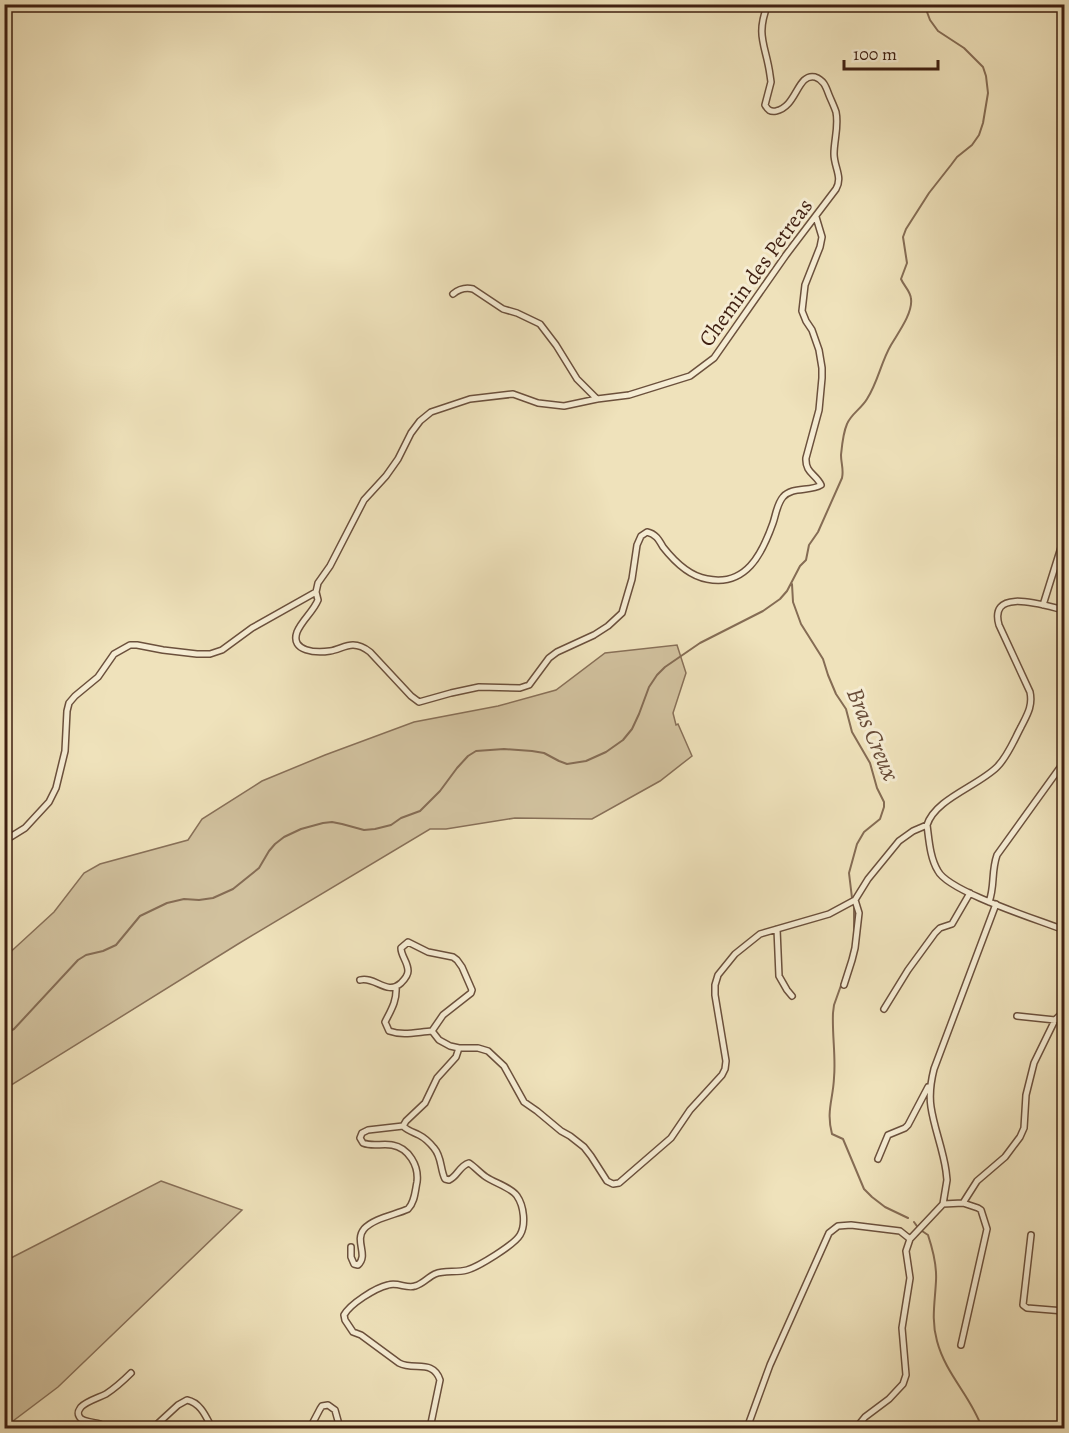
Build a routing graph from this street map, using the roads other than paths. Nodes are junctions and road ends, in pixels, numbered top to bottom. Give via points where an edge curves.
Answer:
1 (768, 4) edge
2 (816, 217) junction
3 (453, 294) dead end
4 (597, 399) junction
5 (1065, 538) edge
6 (316, 592) junction
7 (1042, 605) junction
8 (1065, 610) edge
9 (1065, 762) edge
10 (927, 825) junction
11 (4, 841) edge
12 (970, 893) junction
13 (855, 900) junction
14 (989, 902) junction
15 (996, 904) junction
16 (777, 929) junction
17 (1065, 930) edge
18 (360, 980) dead end
19 (844, 985) dead end
20 (396, 987) junction
21 (792, 996) dead end
22 (884, 1009) dead end
23 (1065, 1011) edge
24 (1017, 1016) dead end
25 (1054, 1020) junction
26 (432, 1031) junction
27 (459, 1048) junction
28 (932, 1080) junction
29 (403, 1126) junction
30 (878, 1159) dead end
31 (963, 1203) junction
32 (943, 1204) junction
33 (1031, 1235) dead end
34 (910, 1239) junction
35 (351, 1247) dead end
36 (1065, 1311) edge
37 (961, 1345) dead end
38 (131, 1373) dead end
39 (103, 1428) edge
40 (153, 1428) edge
41 (212, 1428) edge
42 (310, 1428) edge
43 (340, 1428) edge
44 (430, 1428) edge
45 (747, 1428) edge
46 (856, 1428) edge

1 - 2 street, Chemin des Petreas via 761,31 771,82 766,108 774,112 783,109 802,82 814,77 826,86 836,112 834,152 839,180
2 - 4 street, Chemin des Petreas via 714,358 690,376
2 - 6 street, Chemin des Petreas via 822,237 805,285 802,311 812,330 822,368 819,410 806,458 809,472 821,485 783,496 762,550 751,566 732,578 707,580 686,571 658,538 647,532 640,536 622,613 594,635 557,651 529,685 479,687 419,702 363,647 347,645 332,651 299,647 296,635 316,605
3 - 4 street via 472,289 503,309 540,324 577,379
4 - 6 street, Chemin des Petreas via 564,406 538,403 513,394 470,399 431,412 411,433 386,476 363,500
5 - 7 street
6 - 11 street via 210,654 137,645 114,654 98,677 69,703 65,751 49,802 25,828
7 - 8 street
7 - 10 street via 1010,601 998,614 999,625 1031,700 1005,757 990,773 940,807
9 - 14 street via 997,855
10 - 12 street via 938,871
10 - 13 street via 899,841
12 - 14 street
12 - 22 street via 952,924 935,933
13 - 16 street via 829,914
13 - 19 street via 855,948
14 - 15 street
15 - 17 street
15 - 28 street
16 - 21 street via 779,976
16 - 27 street via 757,936 718,975 715,995 726,1061 722,1075 670,1138 622,1181 607,1182 584,1147 524,1102 504,1066 488,1050
18 - 20 street via 377,982 388,989
20 - 26 street via 395,1003 385,1022 389,1031
20 - 26 street via 408,974 401,948 408,942 457,960 471,993 443,1015
23 - 25 street
24 - 25 street
25 - 31 street via 1034,1063 1020,1137 976,1181
26 - 27 street via 445,1044
27 - 29 street via 425,1103
28 - 30 street via 908,1125 888,1135
28 - 32 street via 931,1109 947,1180
29 - 35 street via 364,1131 360,1137 365,1144 394,1145 414,1162 417,1177 412,1205 364,1229 360,1236 363,1257 358,1265 351,1257
29 - 44 street via 433,1146 445,1179 453,1179 469,1163 516,1194 523,1212 519,1236 486,1261 467,1270 437,1273 414,1286 386,1285 359,1300 344,1315 353,1332 404,1365 426,1366 439,1376
31 - 32 street
31 - 37 street via 981,1210 987,1229
32 - 34 street
33 - 36 street via 1023,1305
34 - 45 street via 900,1231 851,1225 838,1226 829,1233 770,1365
34 - 46 street via 906,1251 910,1278 902,1328 906,1375 897,1391
38 - 39 street via 109,1392 79,1409 80,1418
40 - 41 street via 187,1400 199,1406
42 - 43 street via 322,1406 328,1405 336,1410

